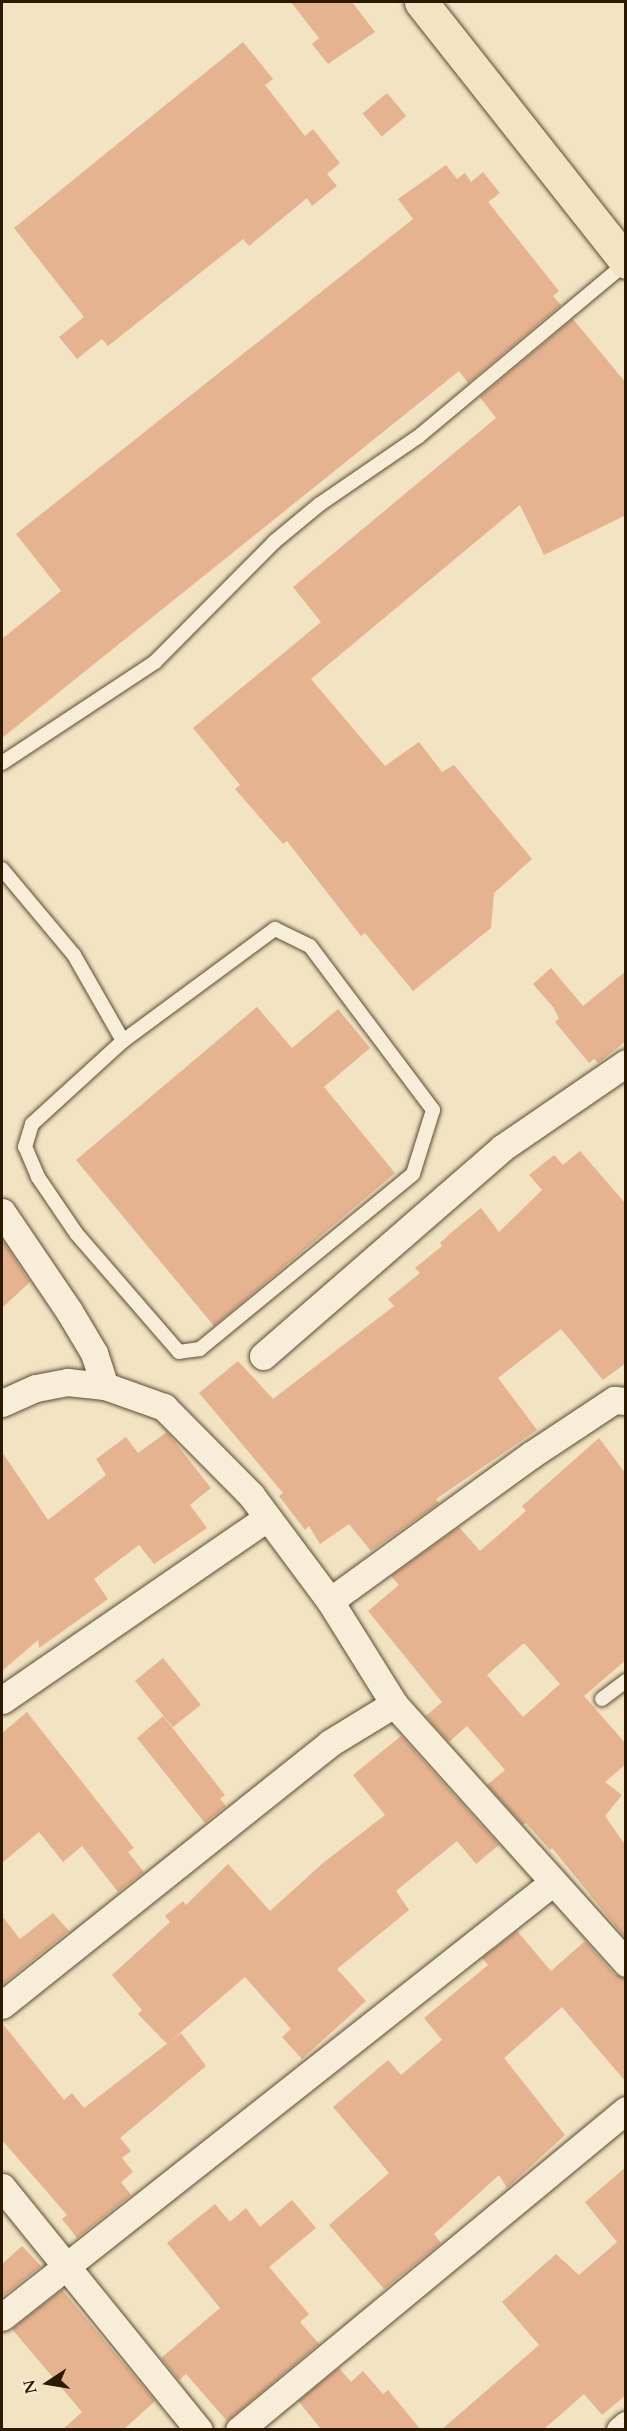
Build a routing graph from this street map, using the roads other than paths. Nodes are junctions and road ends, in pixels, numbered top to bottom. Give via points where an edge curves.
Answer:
1 (421, 2) edge
2 (626, 262) edge
3 (2, 763) edge
4 (2, 869) edge
5 (123, 1041) junction
6 (626, 1063) edge
7 (2, 1212) edge
8 (263, 1356) dead end
9 (105, 1386) junction
10 (626, 1401) edge
11 (2, 1403) edge
12 (267, 1518) junction
13 (330, 1601) junction
14 (626, 1681) edge
15 (602, 1699) dead end
16 (2, 1700) edge
17 (394, 1704) junction
18 (552, 1883) junction
19 (626, 1963) edge
20 (2, 2005) edge
21 (626, 2110) edge
22 (2, 2187) edge
23 (68, 2264) junction
24 (2, 2317) edge
25 (626, 2425) edge
26 (199, 2430) edge
27 (239, 2430) edge
28 (620, 2430) edge

1 - 2 main road
2 - 3 lane via 417,437 320,504 274,542 155,662
4 - 5 lane via 74,955
5 - 5 lane via 275,929 310,946 433,1110 414,1174 200,1349 179,1352 76,1233 38,1177 25,1147 32,1124
6 - 8 street via 502,1148
7 - 9 street via 94,1353
9 - 11 street via 67,1382 36,1388
9 - 12 street via 164,1407 238,1482
10 - 13 street via 614,1400 531,1455
12 - 13 street
12 - 16 street
13 - 17 street
14 - 15 lane
17 - 18 street
17 - 20 street via 330,1743
18 - 19 street
18 - 23 street
21 - 27 street
22 - 23 street
23 - 24 street
23 - 26 street
25 - 28 street

